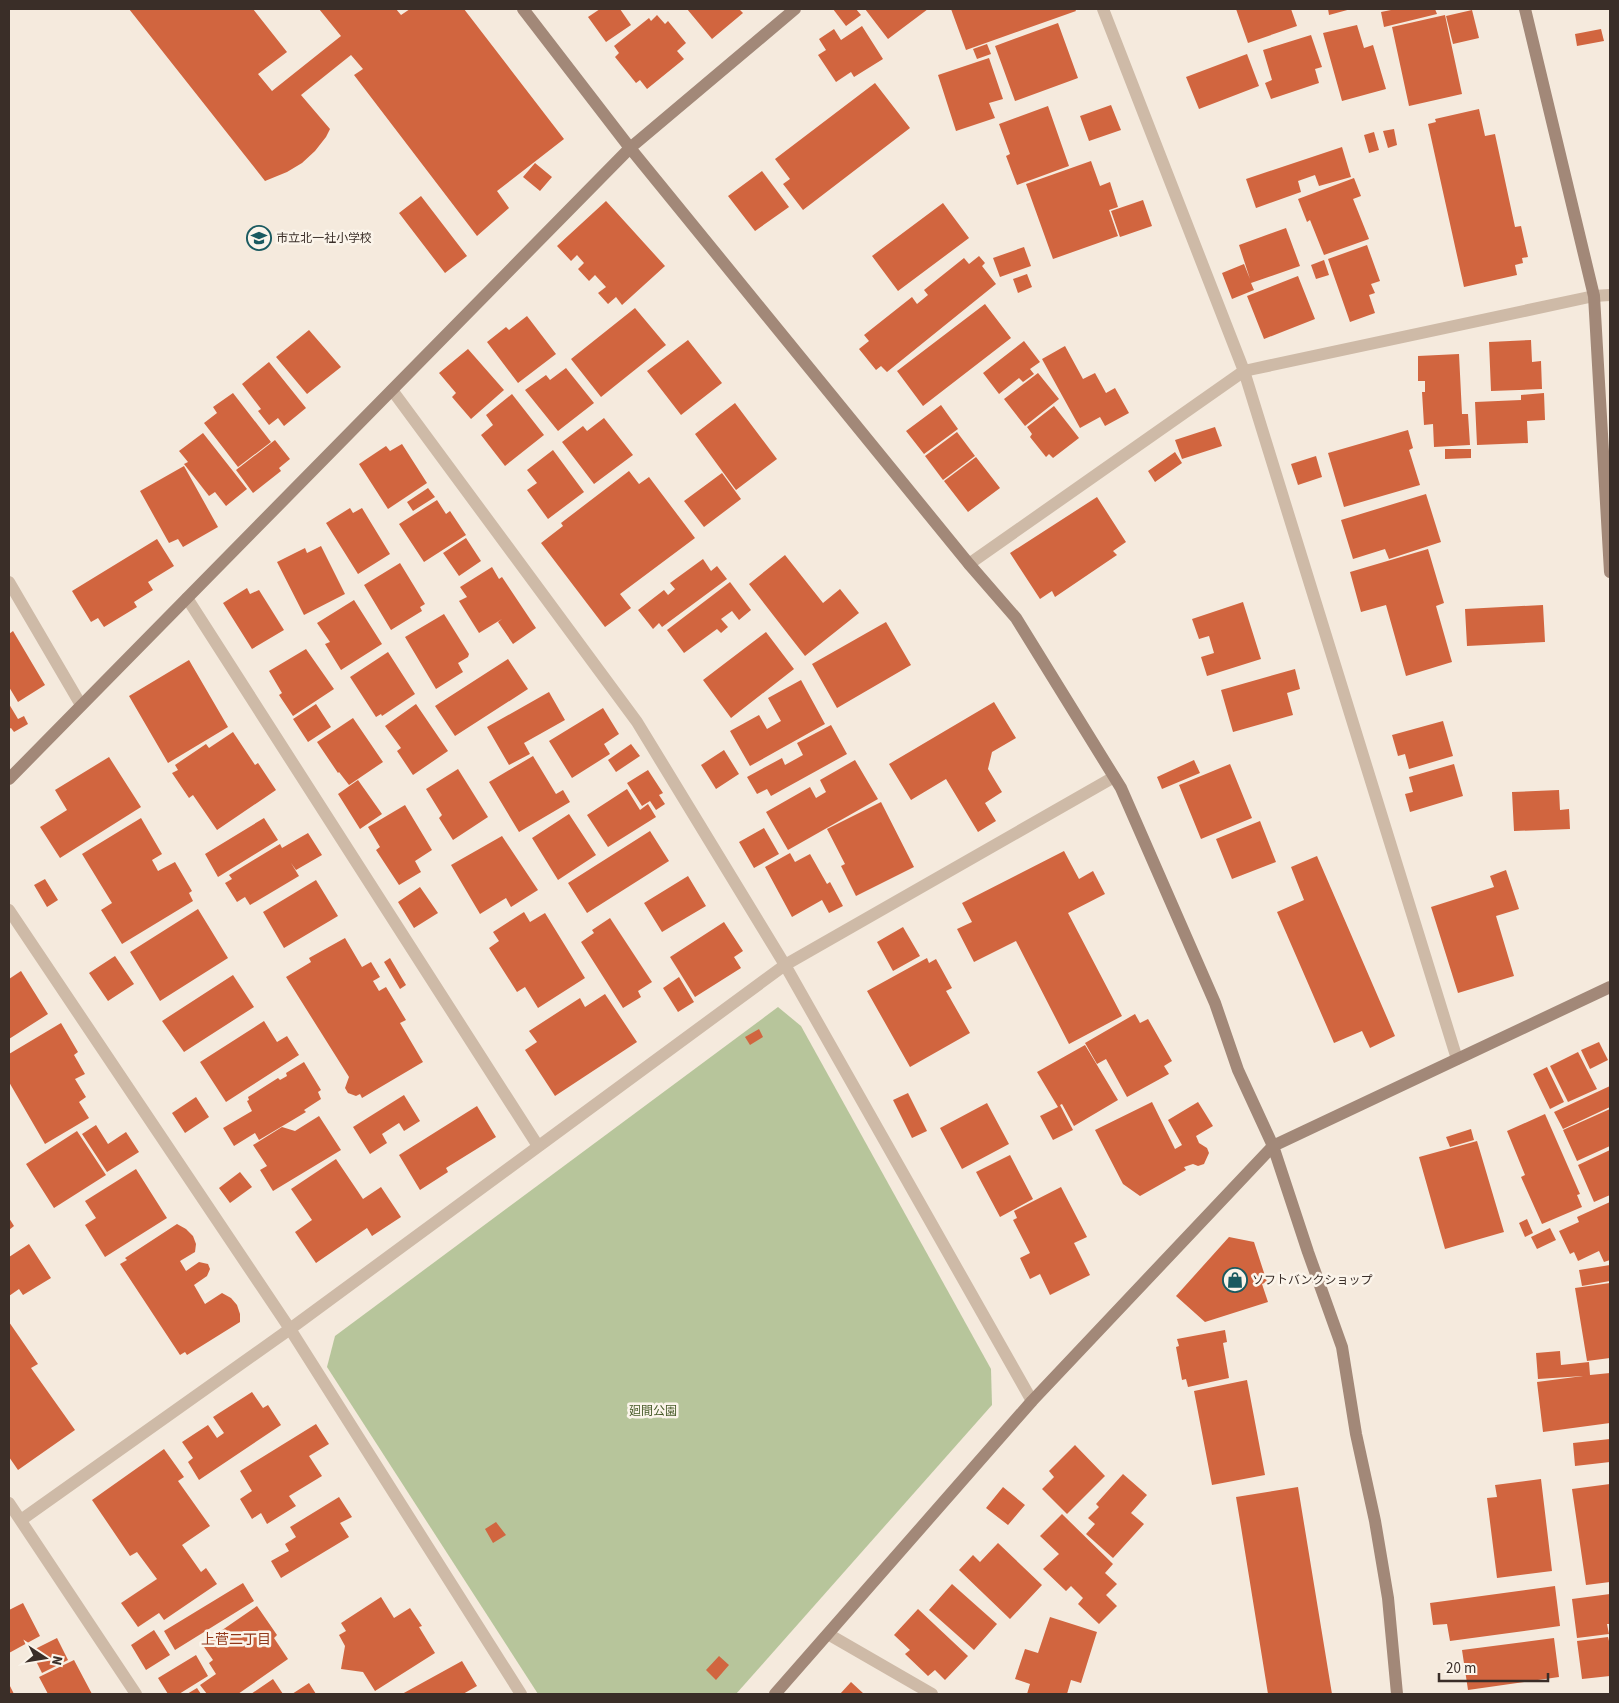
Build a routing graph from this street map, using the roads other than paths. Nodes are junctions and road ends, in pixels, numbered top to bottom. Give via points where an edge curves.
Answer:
1 (523, 9) edge
2 (795, 9) edge
3 (1103, 9) edge
4 (1525, 9) edge
5 (630, 148) junction
6 (1610, 295) edge
7 (1594, 296) junction
8 (1244, 371) junction
9 (392, 390) junction
10 (969, 564) junction
11 (1610, 572) edge
12 (9, 582) edge
13 (187, 598) junction
14 (82, 705) junction
15 (1114, 777) junction
16 (9, 779) edge
17 (9, 910) edge
18 (785, 965) junction
19 (1610, 987) edge
20 (1457, 1059) junction
21 (538, 1146) junction
22 (1273, 1146) junction
23 (290, 1329) junction
24 (1032, 1402) junction
25 (9, 1503) edge
26 (21, 1520) junction
27 (828, 1634) junction
28 (136, 1694) edge
29 (521, 1694) edge
30 (775, 1694) edge
31 (932, 1694) edge
32 (1397, 1694) edge

1 - 5 street
2 - 5 street
3 - 8 street
4 - 7 street
5 - 9 street
5 - 10 street
6 - 7 street
7 - 8 street
7 - 11 street
8 - 10 street
8 - 20 street
9 - 13 street
9 - 18 street via 637,722
10 - 15 street via 1016,618
12 - 14 street
13 - 14 street
13 - 21 street
14 - 16 street
15 - 18 street
15 - 22 street via 1215,1003 1238,1070
17 - 23 street
18 - 21 street
18 - 24 street
19 - 20 street
20 - 22 street
21 - 23 street
22 - 24 street
22 - 32 street via 1342,1347 1388,1598
23 - 26 street
23 - 29 street
24 - 27 street
25 - 26 street
26 - 28 street
27 - 30 street
27 - 31 street

